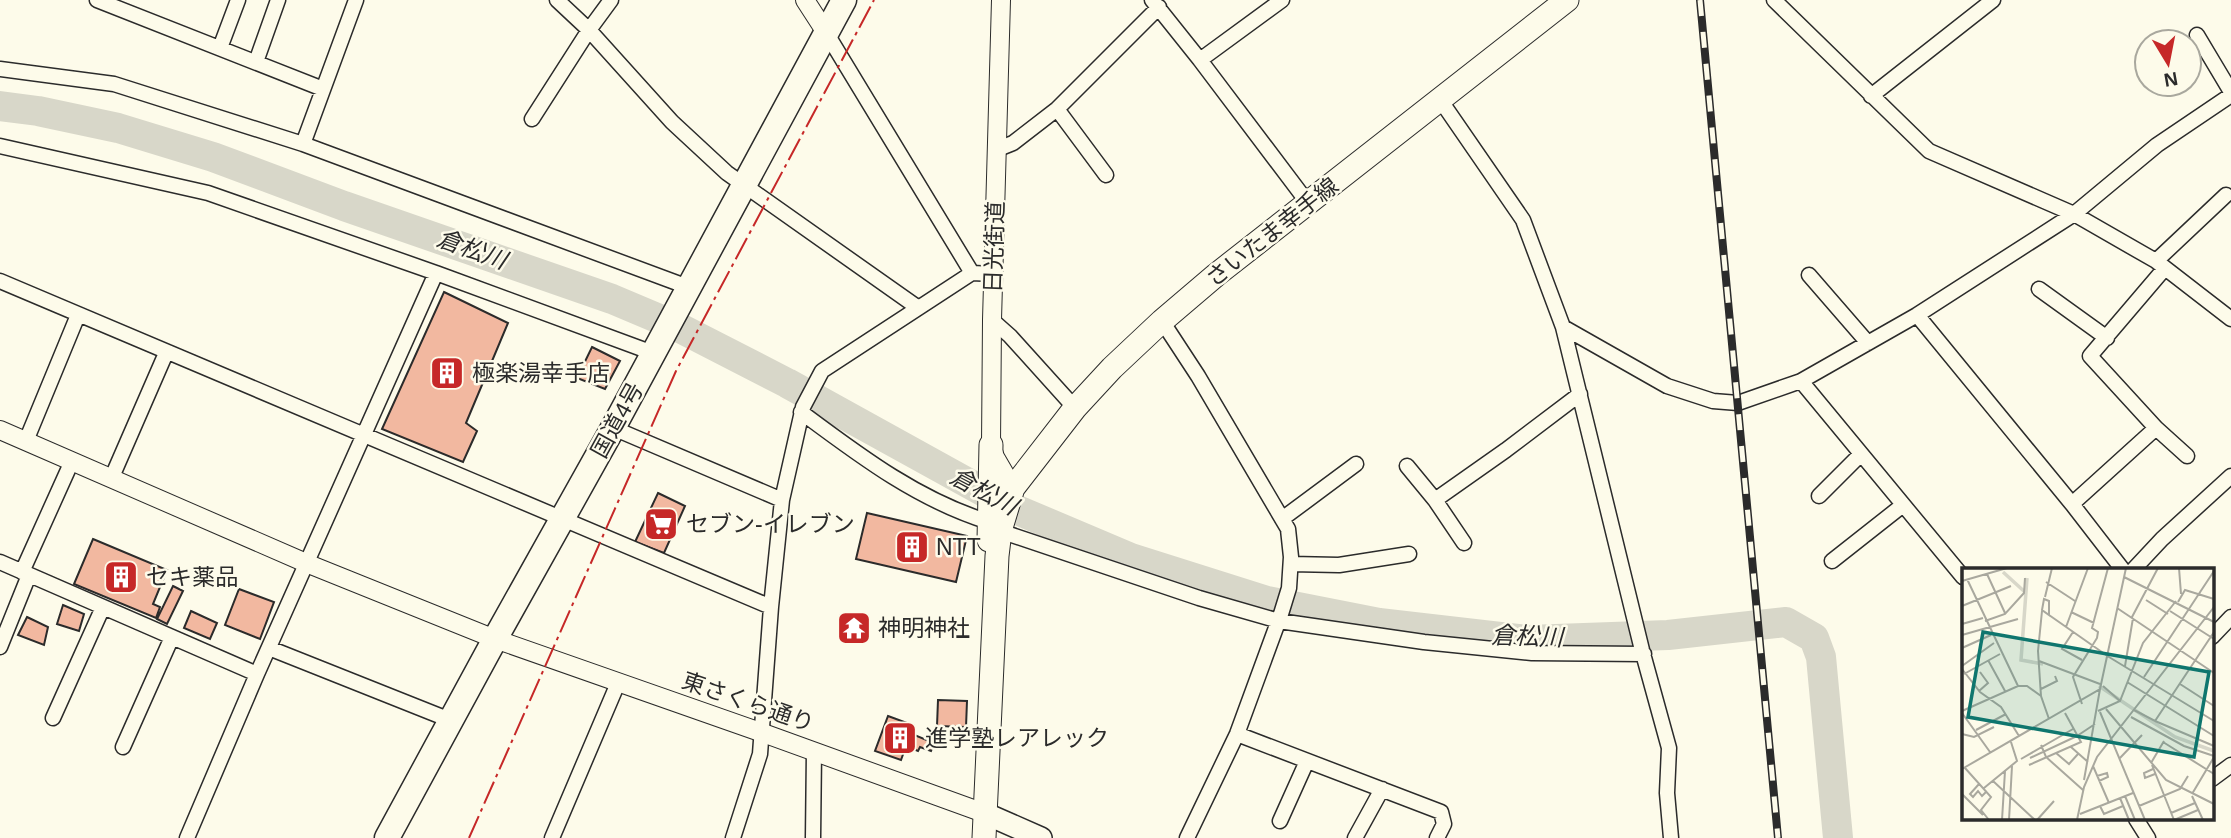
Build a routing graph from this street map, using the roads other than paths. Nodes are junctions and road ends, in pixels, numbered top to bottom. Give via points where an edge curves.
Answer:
1 (97, 0) edge
2 (238, 0) edge
3 (278, 0) edge
4 (356, 0) edge
5 (557, 0) edge
6 (611, 0) edge
7 (805, 0) edge
8 (844, 0) edge
9 (1001, 0) edge
10 (1282, 0) edge
11 (1567, 0) edge
12 (1774, 0) edge
13 (1993, 0) edge
14 (1157, 3) edge
15 (589, 30) junction
16 (827, 34) junction
17 (2203, 44) edge
18 (220, 48) junction
19 (1200, 61) junction
20 (256, 62) junction
21 (0, 69) edge
22 (323, 89) junction
23 (2231, 93) edge
24 (1871, 96) junction
25 (1441, 101) junction
26 (1057, 108) junction
27 (532, 119) dead end
28 (303, 144) junction
29 (0, 146) edge
30 (998, 149) junction
31 (1106, 175) dead end
32 (744, 186) junction
33 (2226, 195) dead end
34 (1308, 204) junction
35 (2074, 214) junction
36 (2161, 264) junction
37 (436, 273) junction
38 (972, 274) junction
39 (993, 274) junction
40 (1809, 275) dead end
41 (0, 281) edge
42 (2039, 289) dead end
43 (683, 297) junction
44 (917, 307) junction
45 (78, 315) junction
46 (1917, 315) junction
47 (2231, 319) edge
48 (992, 320) junction
49 (1162, 321) junction
50 (1563, 327) junction
51 (2107, 338) junction
52 (1868, 343) junction
53 (657, 346) junction
54 (166, 353) junction
55 (1801, 381) junction
56 (1580, 394) junction
57 (1075, 408) junction
58 (802, 409) junction
59 (613, 428) junction
60 (2156, 428) junction
61 (0, 430) edge
62 (363, 434) junction
63 (26, 441) junction
64 (991, 445) joint
65 (1861, 454) junction
66 (2187, 456) dead end
67 (72, 461) junction
68 (1356, 464) dead end
69 (1407, 466) dead end
70 (2231, 476) edge
71 (112, 477) junction
72 (1004, 490) junction
73 (1819, 496) dead end
74 (782, 500) junction
75 (1435, 500) junction
76 (2073, 504) junction
77 (1903, 505) junction
78 (1283, 519) junction
79 (561, 520) junction
80 (995, 523) junction
81 (1464, 543) dead end
82 (1409, 554) dead end
83 (1832, 561) dead end
84 (0, 562) edge
85 (306, 563) junction
86 (1290, 564) junction
87 (2121, 568) edge
88 (2135, 568) edge
89 (26, 573) junction
90 (1962, 577) edge
91 (103, 607) junction
92 (771, 607) junction
93 (1280, 617) junction
94 (2231, 617) edge
95 (2214, 635) edge
96 (172, 637) junction
97 (495, 639) junction
98 (0, 647) edge
99 (270, 648) junction
100 (1643, 652) junction
101 (257, 674) junction
102 (618, 683) junction
103 (53, 718) dead end
104 (450, 720) junction
105 (763, 733) junction
106 (1237, 734) junction
107 (123, 747) dead end
108 (814, 751) junction
109 (1307, 761) junction
110 (2231, 765) edge
111 (2214, 778) edge
112 (1382, 789) junction
113 (984, 813) junction
114 (1280, 821) dead end
115 (187, 838) edge
116 (387, 838) edge
117 (552, 838) edge
118 (733, 838) edge
119 (813, 838) edge
120 (984, 838) edge
121 (1041, 838) edge
122 (1187, 838) edge
123 (1355, 838) edge
124 (1437, 838) edge
125 (1671, 838) edge

1 - 18 street
2 - 18 street
3 - 20 street
4 - 22 street
5 - 15 street
6 - 15 street
7 - 16 street
8 - 16 highway, 国道4号
9 - 30 street, 日光街道
10 - 19 street
11 - 25 main road, さいたま幸手線
12 - 24 street
13 - 24 street
14 - 19 street
14 - 26 street
15 - 27 street
15 - 32 street via 672,122
16 - 32 highway, 国道4号
16 - 38 street
17 - 23 street
18 - 20 street
19 - 34 street
20 - 22 street
21 - 28 street via 114,84
22 - 28 street
23 - 35 street via 2157,145
24 - 35 street via 1929,151
25 - 34 main road, さいたま幸手線
25 - 50 street via 1523,220
26 - 30 street via 1013,143
26 - 31 street
28 - 43 street
29 - 37 street via 208,193
30 - 39 street, 日光街道
32 - 43 highway, 国道4号
32 - 44 street
33 - 36 street
34 - 49 main road, さいたま幸手線
35 - 36 street
35 - 46 street
36 - 47 street
36 - 51 street
37 - 53 street
37 - 62 street
38 - 39 street
38 - 44 street
39 - 48 street, 日光街道
40 - 52 street
41 - 45 street
42 - 51 street
43 - 53 highway, 国道4号
44 - 58 street via 822,371
45 - 54 street
45 - 63 street
46 - 52 street
46 - 76 street
48 - 57 street
48 - 64 street, 日光街道
49 - 57 main road, さいたま幸手線
49 - 78 street
50 - 55 street via 1667,386 1713,401 1738,403
50 - 56 street
51 - 60 street via 2090,356
52 - 55 street
53 - 59 highway, 国道4号
54 - 62 street
54 - 71 street
55 - 65 street
56 - 75 street
56 - 100 street
57 - 72 main road, さいたま幸手線
58 - 74 street
58 - 80 street via 859,456 910,488
59 - 74 street
59 - 79 highway, 国道4号
60 - 66 street
60 - 76 street
61 - 63 street, 東さくら通り
62 - 79 street
62 - 85 street
63 - 67 street, 東さくら通り
64 - 72 main road
65 - 73 street
65 - 77 street
67 - 71 street, 東さくら通り
67 - 89 street
68 - 78 street
69 - 75 street
70 - 88 street
71 - 85 street, 東さくら通り
72 - 80 main road
74 - 92 street
75 - 81 street
76 - 87 street
77 - 83 street
77 - 90 street
78 - 86 street
79 - 92 street
79 - 97 highway, 国道4号
80 - 93 street via 1199,598
80 - 113 main road
82 - 86 street via 1339,565
84 - 89 street
85 - 97 street, 東さくら通り
85 - 99 street
86 - 93 street
89 - 91 street
89 - 98 street
91 - 96 street
91 - 103 street
92 - 105 street
93 - 100 street via 1424,642 1532,653
93 - 106 street
94 - 95 street
96 - 101 street
96 - 107 street
97 - 102 street, 東さくら通り
97 - 104 highway, 国道4号
99 - 101 street
99 - 104 street
100 - 125 street via 1669,748
101 - 115 street
102 - 105 street, 東さくら通り
102 - 117 street
104 - 116 highway, 国道4号
105 - 108 street, 東さくら通り
105 - 118 street
106 - 109 street
106 - 122 street
108 - 113 street, 東さくら通り
108 - 119 street
109 - 112 street
109 - 114 street
110 - 111 street
112 - 123 street
112 - 124 street via 1441,812 1444,824
113 - 120 main road
113 - 121 main road

